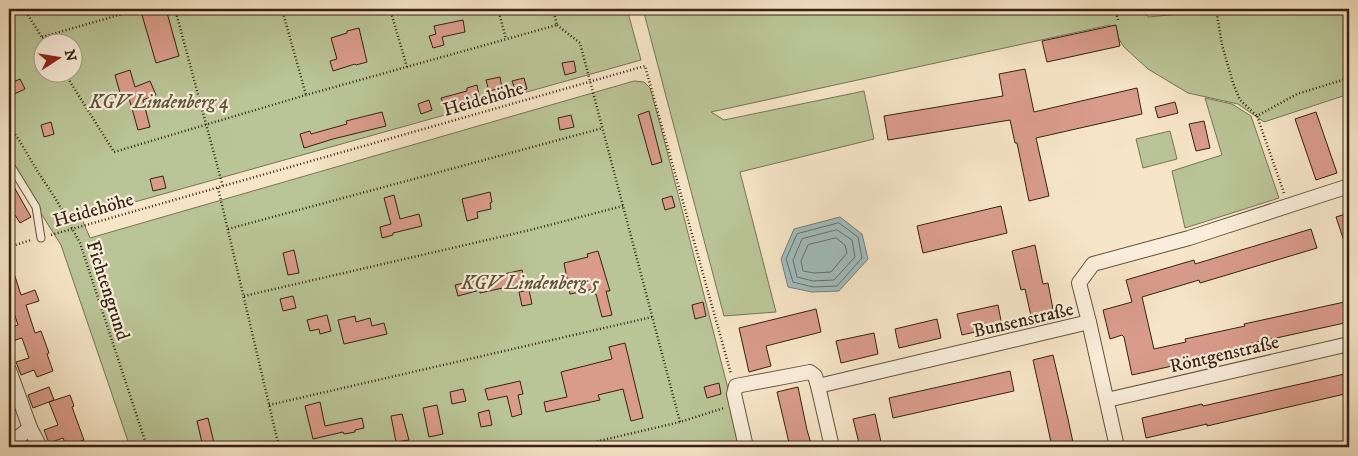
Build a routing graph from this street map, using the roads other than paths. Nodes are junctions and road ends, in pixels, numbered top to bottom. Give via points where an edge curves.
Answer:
1 (9, 163) edge
2 (1349, 186) edge
3 (42, 238) road end
4 (1089, 322) junction
5 (1349, 344) edge
6 (9, 370) edge
7 (818, 386) junction
8 (1106, 400) junction
9 (30, 428) junction
10 (9, 445) edge
11 (40, 447) edge
12 (746, 447) edge
13 (832, 447) edge
14 (1117, 447) edge

1 - 3 lane via 36,207
2 - 4 street, Bunsenstraße via 1189,238 1093,264 1079,283
4 - 7 street, Bunsenstraße
4 - 8 street
5 - 8 street, Röntgenstraße
6 - 9 street
7 - 12 street via 810,372 736,386 734,394
7 - 13 street
8 - 14 street
9 - 10 street
9 - 11 street

